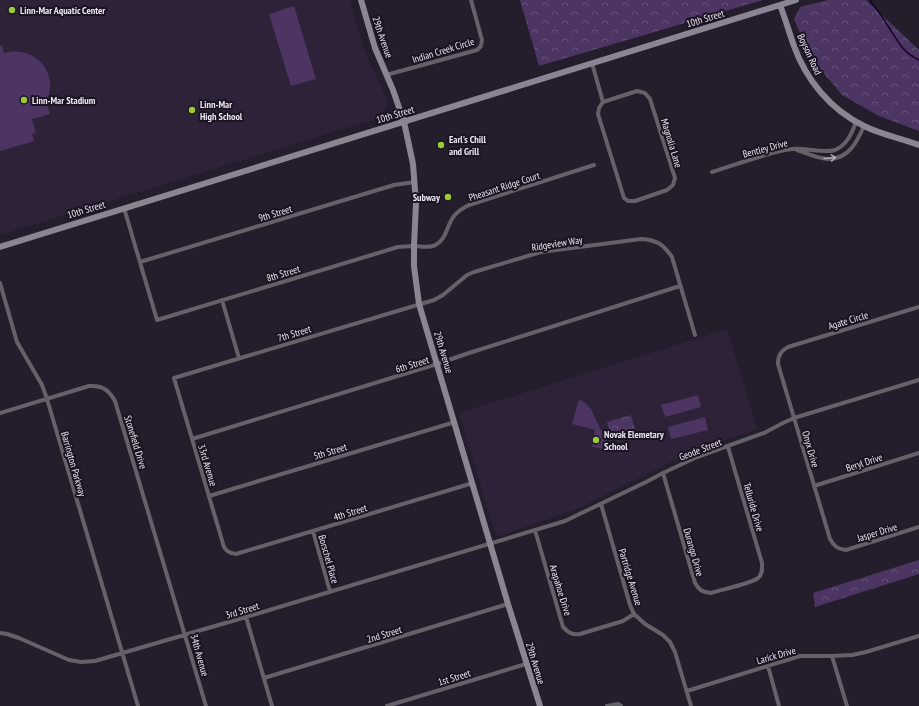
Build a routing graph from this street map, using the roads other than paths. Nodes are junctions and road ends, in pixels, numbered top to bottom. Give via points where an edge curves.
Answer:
1 (362, 0) edge
2 (471, 0) edge
3 (796, 0) edge
4 (780, 5) junction
5 (592, 63) junction
6 (386, 75) junction
7 (603, 102) junction
8 (404, 122) junction
9 (856, 122) junction
10 (864, 126) junction
11 (919, 145) edge
12 (793, 148) junction
13 (594, 165) dead end
14 (712, 172) dead end
15 (415, 182) junction
16 (124, 208) junction
17 (0, 246) edge
18 (414, 246) junction
19 (140, 262) junction
20 (0, 283) edge
21 (680, 286) junction
22 (222, 300) junction
23 (420, 304) junction
24 (919, 307) edge
25 (695, 335) dead end
26 (782, 350) joint
27 (239, 358) junction
28 (437, 364) junction
29 (174, 378) joint
30 (919, 380) edge
31 (47, 400) junction
32 (0, 413) edge
33 (794, 418) junction
34 (454, 422) junction
35 (192, 439) junction
36 (728, 447) junction
37 (919, 453) edge
38 (663, 473) junction
39 (472, 484) junction
40 (814, 486) junction
41 (209, 496) junction
42 (601, 504) junction
43 (919, 527) edge
44 (535, 530) junction
45 (313, 531) junction
46 (490, 543) junction
47 (839, 549) joint
48 (231, 554) joint
49 (762, 572) joint
50 (330, 591) junction
51 (508, 604) junction
52 (178, 609) joint
53 (634, 614) junction
54 (246, 617) junction
55 (0, 633) edge
56 (185, 635) junction
57 (919, 636) edge
58 (122, 654) junction
59 (832, 656) junction
60 (526, 664) junction
61 (768, 666) junction
62 (264, 678) junction
63 (687, 691) junction
64 (138, 706) edge
65 (206, 706) edge
66 (272, 706) edge
67 (386, 706) edge
68 (540, 706) edge
69 (607, 706) edge
70 (621, 706) edge
71 (691, 706) edge
72 (779, 706) edge
73 (847, 706) edge

1 - 6 street, 29th Avenue via 375,48
2 - 6 street, Indian Creek Circle via 482,40 477,50
3 - 4 street, 10th Street
4 - 5 street, 10th Street
4 - 9 street, Boyson Road via 802,65 814,84 832,104
5 - 7 street, Magnolia Lane
5 - 8 street, 10th Street
6 - 8 street, 29th Avenue
7 - 7 street, Magnolia Lane via 598,114 624,198 635,201 668,190 675,178 650,99 645,93 637,91
8 - 15 street, 29th Avenue
8 - 16 street, 10th Street
9 - 10 street, Boyson Road
9 - 12 street, Bentley Drive via 845,144 834,150 826,152
10 - 11 street, Boyson Road
12 -> 10 street via 830,160 852,149
12 - 14 street, Bentley Drive
13 - 18 street, Pheasant Ridge Court via 460,209 439,243 425,247
15 - 18 street, 29th Avenue
15 - 19 street, 9th Street via 394,185
16 - 17 street, 10th Street
16 - 19 street
18 - 22 street, 8th Street via 398,247
18 - 23 street, 29th Avenue via 414,266
19 - 22 street, 8th Street via 157,320
20 - 31 street, Barrington Parkway via 17,342 42,385
21 - 23 street, Ridgeview Way via 672,257 665,247 657,242 641,239 541,252 467,275 434,300
21 - 25 street
21 - 28 street, 6th Street
22 - 27 street
23 - 27 street, 7th Street
23 - 28 street, 29th Avenue
24 - 26 street, Agate Circle
26 - 33 street, Onyx Drive via 778,364
27 - 29 street, 7th Street
28 - 34 street, 29th Avenue
28 - 35 street, 6th Street
29 - 35 street, 33rd Avenue
30 - 33 street, Geode Street
31 - 32 street, Stonefield Drive
31 - 52 street, Stonefield Drive via 89,386 98,386 112,395
31 - 58 street, Barrington Parkway
33 - 36 street, Geode Street
33 - 40 street, Onyx Drive
34 - 39 street, 29th Avenue
34 - 41 street, 5th Street
35 - 41 street, 33rd Avenue
36 - 38 street, Geode Street
36 - 49 street, Telluride Drive via 762,563
37 - 40 street, Beryl Drive
38 - 42 street, Geode Street
38 - 49 street, Durango Drive via 698,589 704,593 711,593 752,581
39 - 45 street, 4th Street
39 - 46 street, 29th Avenue
40 - 47 street, Onyx Drive via 830,539
41 - 48 street, 33rd Avenue via 224,547
42 - 44 street, Geode Street via 565,521
42 - 53 street, Partridge Avenue
43 - 47 street, Jasper Drive via 846,550
44 - 46 street, Geode Street
44 - 53 street, Arapahoe Drive via 564,627 568,632 573,635 580,634 623,621
45 - 48 street, 4th Street
45 - 50 street, Borschel Place
46 - 50 street, 3rd Street
46 - 51 street, 29th Avenue
50 - 54 street, 3rd Street
51 - 60 street, 29th Avenue
51 - 62 street, 2nd Street
52 - 56 street, 34th Avenue
53 - 63 street, Partridge Avenue via 670,642
54 - 56 street, 3rd Street
54 - 62 street
55 - 58 street, 3rd Street via 20,638 69,660 95,661
56 - 58 street, 3rd Street
56 - 65 street, 34th Avenue
57 - 59 street, Larick Drive via 866,652
58 - 64 street, Barrington Parkway
59 - 61 street, Larick Drive via 800,656
59 - 73 street
60 - 67 street, 1st Street
60 - 68 street, 29th Avenue
61 - 63 street, Larick Drive
61 - 72 street
62 - 66 street
63 - 71 street, Partridge Avenue
69 - 70 street

